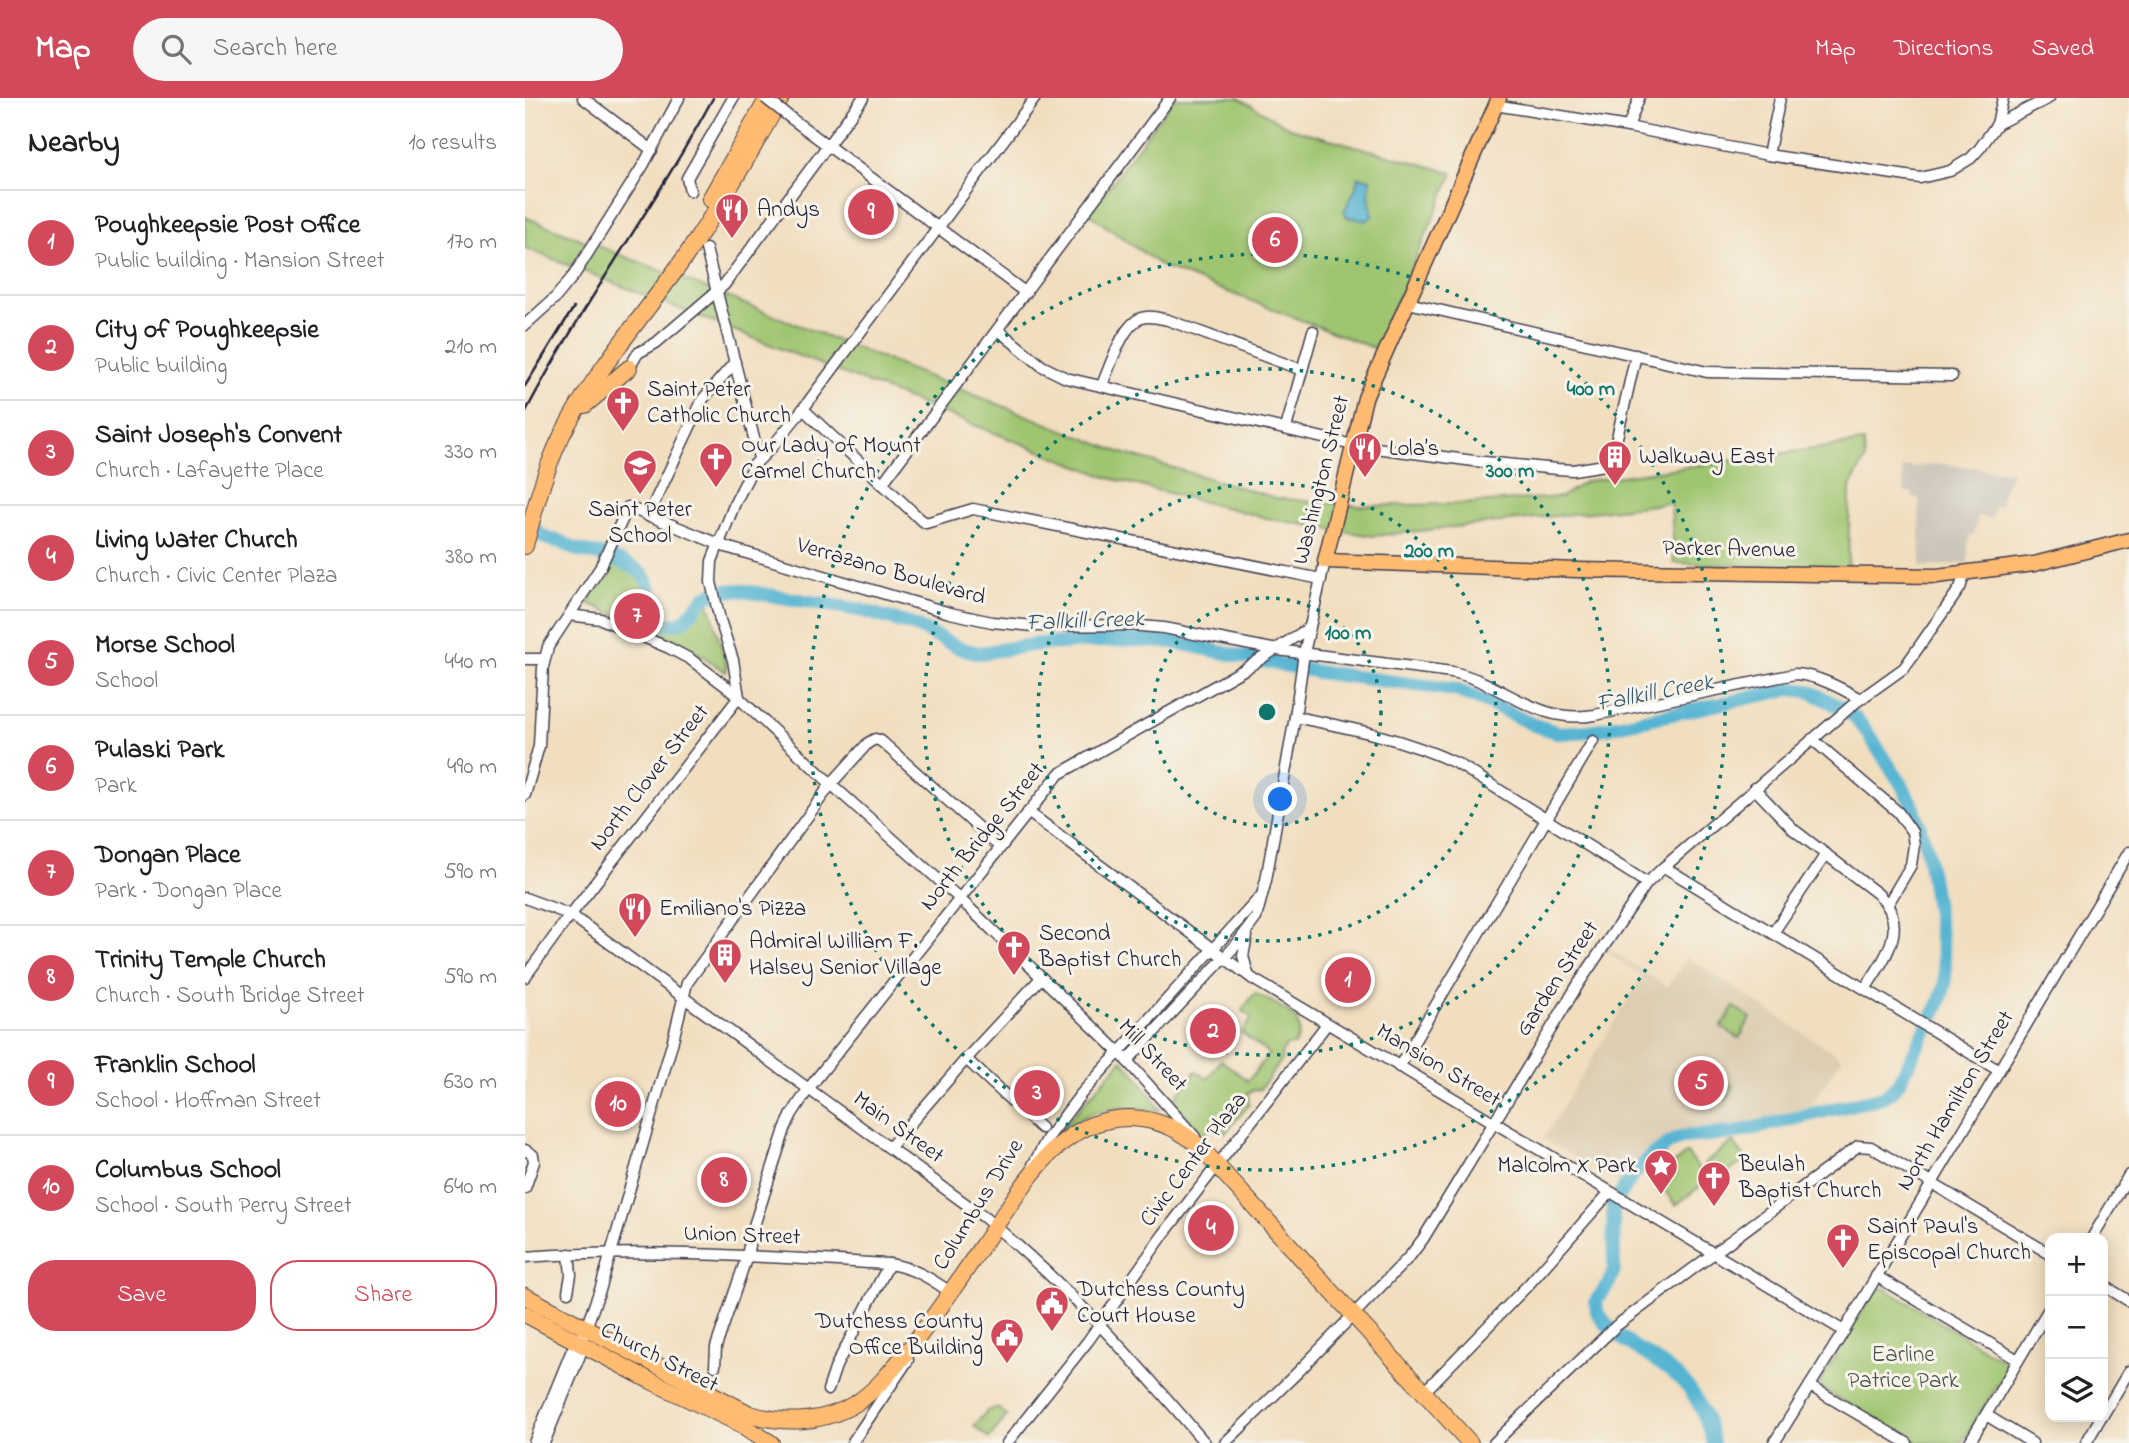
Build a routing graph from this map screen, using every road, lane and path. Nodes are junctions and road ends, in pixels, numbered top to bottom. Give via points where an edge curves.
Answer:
1 (583, 98) edge
2 (680, 98) edge
3 (733, 98) edge
4 (766, 98) edge
5 (781, 98) edge
6 (863, 98) edge
7 (1035, 98) edge
8 (1170, 98) edge
9 (1639, 98) edge
10 (1780, 98) edge
11 (2003, 98) edge
12 (2049, 98) edge
13 (1497, 102) edge
14 (1997, 124) junction
15 (1628, 127) junction
16 (828, 145) junction
17 (652, 150) junction
18 (1768, 155) junction
19 (690, 191) dead end
20 (937, 228) junction
21 (706, 249) dead end
22 (717, 291) junction
23 (1026, 293) junction
24 (1408, 303) junction
25 (525, 325) edge
26 (998, 330) junction
27 (1313, 331) dead end
28 (1636, 355) junction
29 (735, 362) junction
30 (629, 368) joint
31 (1302, 370) junction
32 (1952, 376) dead end
33 (1102, 385) junction
34 (803, 409) junction
35 (1286, 428) junction
36 (563, 432) junction
37 (1353, 445) junction
38 (759, 458) junction
39 (882, 484) junction
40 (529, 508) edge
41 (648, 516) junction
42 (2129, 540) edge
43 (526, 544) edge
44 (718, 545) junction
45 (1325, 561) junction
46 (1965, 573) junction
47 (1321, 579) junction
48 (569, 615) junction
49 (1309, 628) junction
50 (1277, 650) junction
51 (1304, 656) junction
52 (525, 659) edge
53 (544, 659) junction
54 (739, 697) junction
55 (1860, 699) junction
56 (1295, 717) junction
57 (1812, 739) junction
58 (1593, 741) dead end
59 (831, 784) junction
60 (1754, 788) junction
61 (526, 791) edge
62 (1028, 812) junction
63 (1546, 819) junction
64 (1000, 847) junction
65 (2129, 852) edge
66 (1826, 854) junction
67 (1664, 867) junction
68 (1647, 883) junction
69 (1261, 895) junction
70 (525, 898) edge
71 (959, 898) junction
72 (1888, 904) junction
73 (571, 915) junction
74 (1254, 922) junction
75 (1773, 933) junction
76 (1213, 950) junction
77 (1223, 958) junction
78 (525, 977) edge
79 (1250, 977) junction
80 (1041, 978) junction
81 (1865, 989) junction
82 (684, 996) junction
83 (1328, 1024) junction
84 (1123, 1057) junction
85 (966, 1059) junction
86 (1399, 1067) junction
87 (1998, 1070) junction
88 (809, 1088) junction
89 (1492, 1122) junction
90 (1041, 1128) dead end
91 (890, 1147) junction
92 (525, 1150) edge
93 (1212, 1160) junction
94 (2129, 1175) edge
95 (1931, 1182) junction
96 (525, 1188) edge
97 (1021, 1189) junction
98 (1615, 1195) junction
99 (995, 1226) junction
100 (2095, 1233) edge
101 (2045, 1251) edge
102 (569, 1254) junction
103 (611, 1254) junction
104 (1714, 1254) junction
105 (747, 1256) junction
106 (525, 1258) edge
107 (890, 1264) junction
108 (1876, 1276) junction
109 (2108, 1288) edge
110 (568, 1292) dead end
111 (950, 1292) junction
112 (525, 1296) edge
113 (2129, 1301) edge
114 (525, 1314) edge
115 (1354, 1315) junction
116 (2045, 1315) edge
117 (1098, 1325) junction
118 (587, 1328) junction
119 (925, 1330) junction
120 (1844, 1331) junction
121 (580, 1344) junction
122 (2018, 1360) junction
123 (715, 1366) dead end
124 (2129, 1371) edge
125 (1810, 1386) junction
126 (828, 1390) dead end
127 (1424, 1392) junction
128 (725, 1402) joint
129 (2108, 1406) edge
130 (1986, 1415) junction
131 (2098, 1422) edge
132 (534, 1443) edge
133 (544, 1443) edge
134 (771, 1443) edge
135 (852, 1443) edge
136 (1007, 1443) edge
137 (1205, 1443) edge
138 (1225, 1443) edge
139 (1469, 1443) edge
140 (1494, 1443) edge
141 (1774, 1443) edge
142 (1907, 1443) edge
143 (1969, 1443) edge
144 (2032, 1443) edge
145 (2086, 1443) edge

1 - 17 street
2 - 17 street
3 - 19 street via 687,178
4 - 16 street, bridge
4 - 40 highway via 688,234 568,403 544,453
5 - 36 highway via 703,230
6 - 16 street
7 - 20 street
8 - 23 street
9 - 15 street
10 - 18 street
11 - 14 street
12 - 14 street
13 - 15 street
13 - 24 main road, Washington Street
14 - 18 street via 1961,165 1920,178
15 - 18 street
16 - 20 street
16 - 22 street
17 - 25 street via 574,275
20 - 23 street
20 - 34 street
21 - 22 street
22 - 29 street
22 - 30 street via 638,353
23 - 26 street
24 - 28 street
24 - 37 main road, Washington Street via 1365,398
26 - 33 street via 1042,366 1066,378
26 - 39 street
27 - 31 street
28 - 32 street via 1707,372
28 - 37 street via 1612,459 1605,465 1557,469
29 - 38 street
29 - 41 street via 702,399
30 - 36 highway via 586,404
31 - 33 street via 1154,316 1140,318 1127,329
31 - 35 street
33 - 35 street
34 - 38 street
34 - 39 street
35 - 37 street
36 - 40 highway
37 - 45 main road, Washington Street
38 - 44 street
39 - 47 street via 926,523 965,510 980,510
40 - 43 highway
41 - 44 street
41 - 48 street via 628,507 606,556
42 - 46 main road, Parker Avenue via 2034,564
44 - 50 street, Verrazano Boulevard via 992,622 1164,628
44 - 54 street, North Clover Street via 711,582
45 - 46 main road, Parker Avenue via 1911,577
45 - 47 street, Washington Street
46 - 55 street, Garden Street via 1960,588 1908,663
47 - 49 street, Washington Street
48 - 53 street
48 - 54 street, Mill Street via 596,617 669,648
49 - 50 street, North Bridge Street
49 - 51 street, Washington Street
50 - 51 street, Verrazano Boulevard
50 - 62 street, North Bridge Street via 1072,765
51 - 55 street, Verrazano Boulevard via 1462,674 1534,708 1570,718 1795,674
51 - 56 street, Washington Street
52 - 53 street
53 - 61 street via 540,746
54 - 59 street, Mill Street
54 - 73 street, North Clover Street
55 - 57 street, Garden Street
56 - 63 street via 1388,737 1440,755
56 - 69 street, Washington Street
57 - 60 street, Garden Street
57 - 72 street via 1898,812 1912,832 1911,864
58 - 63 street
59 - 64 street via 868,743 881,741
59 - 71 street, Mill Street
59 - 82 street via 687,984
60 - 66 street via 1794,830
60 - 67 street, Garden Street
62 - 64 street, North Bridge Street
62 - 76 street, Mansion Street
63 - 68 street
63 - 86 street
64 - 71 street, North Bridge Street
65 - 87 street, North Hamilton Street
66 - 72 street
66 - 75 street
67 - 68 street, Garden Street
67 - 75 street
68 - 89 street, Garden Street
69 - 74 street, Washington Street
69 - 76 street, Washington Street
70 - 73 street, Main Street
71 - 80 street, Mill Street
71 - 88 street, North Bridge Street
72 - 81 street via 1894,934 1889,951
73 - 78 street, North Clover Street
73 - 82 street, Main Street
74 - 77 street, Washington Street
74 - 79 street via 1243,953
75 - 81 street
76 - 77 street, Mansion Street
76 - 84 street, Columbus Drive
77 - 79 street, Mansion Street
77 - 84 street, Columbus Drive
79 - 83 street, Mansion Street
80 - 84 street, Mill Street
80 - 85 street
81 - 87 street
82 - 88 street, Main Street
82 - 103 street
83 - 86 street, Mansion Street
83 - 93 street, Civic Center Plaza
84 - 93 street, Mill Street
84 - 97 street, Columbus Drive via 1081,1094 1043,1146
85 - 90 street
85 - 91 street
86 - 89 street, Mansion Street
87 - 95 street, North Hamilton Street
88 - 91 street, Main Street
88 - 105 street, North Bridge Street via 785,1129
89 - 98 street, Mansion Street
89 - 115 street, Garden Street via 1423,1239
91 - 99 street, Main Street
92 - 96 street via 534,1162
93 - 97 highway via 1186,1135 1167,1125 1111,1119 1066,1138
93 - 115 highway, Mill Street
93 - 117 street, Civic Center Plaza
94 - 100 street
95 - 101 street
95 - 104 street via 1871,1147 1856,1147
95 - 108 street, North Hamilton Street
97 - 99 highway, Columbus Drive
98 - 104 street, Mansion Street
98 - 127 street
99 - 111 highway, Columbus Drive
99 - 117 street, Main Street
102 - 103 street, Union Street
102 - 106 street, Union Street
102 - 110 street
103 - 105 street, Union Street
103 - 118 street
104 - 120 street, Mansion Street
104 - 140 street via 1612,1330
105 - 107 street, Union Street
105 - 123 street, North Bridge Street via 716,1347
107 - 111 street, Union Street via 920,1272
107 - 126 street
108 - 120 street, North Hamilton Street
108 - 122 street
109 - 113 street
111 - 119 highway, Columbus Drive
112 - 118 highway, Church Street
114 - 121 highway, Church Street
115 - 127 highway, Mill Street
115 - 138 street, Garden Street
116 - 122 street
117 - 136 street, Civic Center Plaza
117 - 137 street, Main Street
118 - 121 street
118 - 128 highway, Church Street
119 - 128 highway, Columbus Drive via 875,1388 833,1414 777,1420
119 - 135 street, Columbus Drive
120 - 125 street, North Hamilton Street
121 - 132 street via 572,1350
121 - 133 street via 580,1355
121 - 134 highway, Church Street
122 - 130 street
124 - 129 street
125 - 141 street, North Hamilton Street
125 - 142 street
127 - 139 highway, Mill Street
130 - 143 street
130 - 144 street
131 - 145 street

